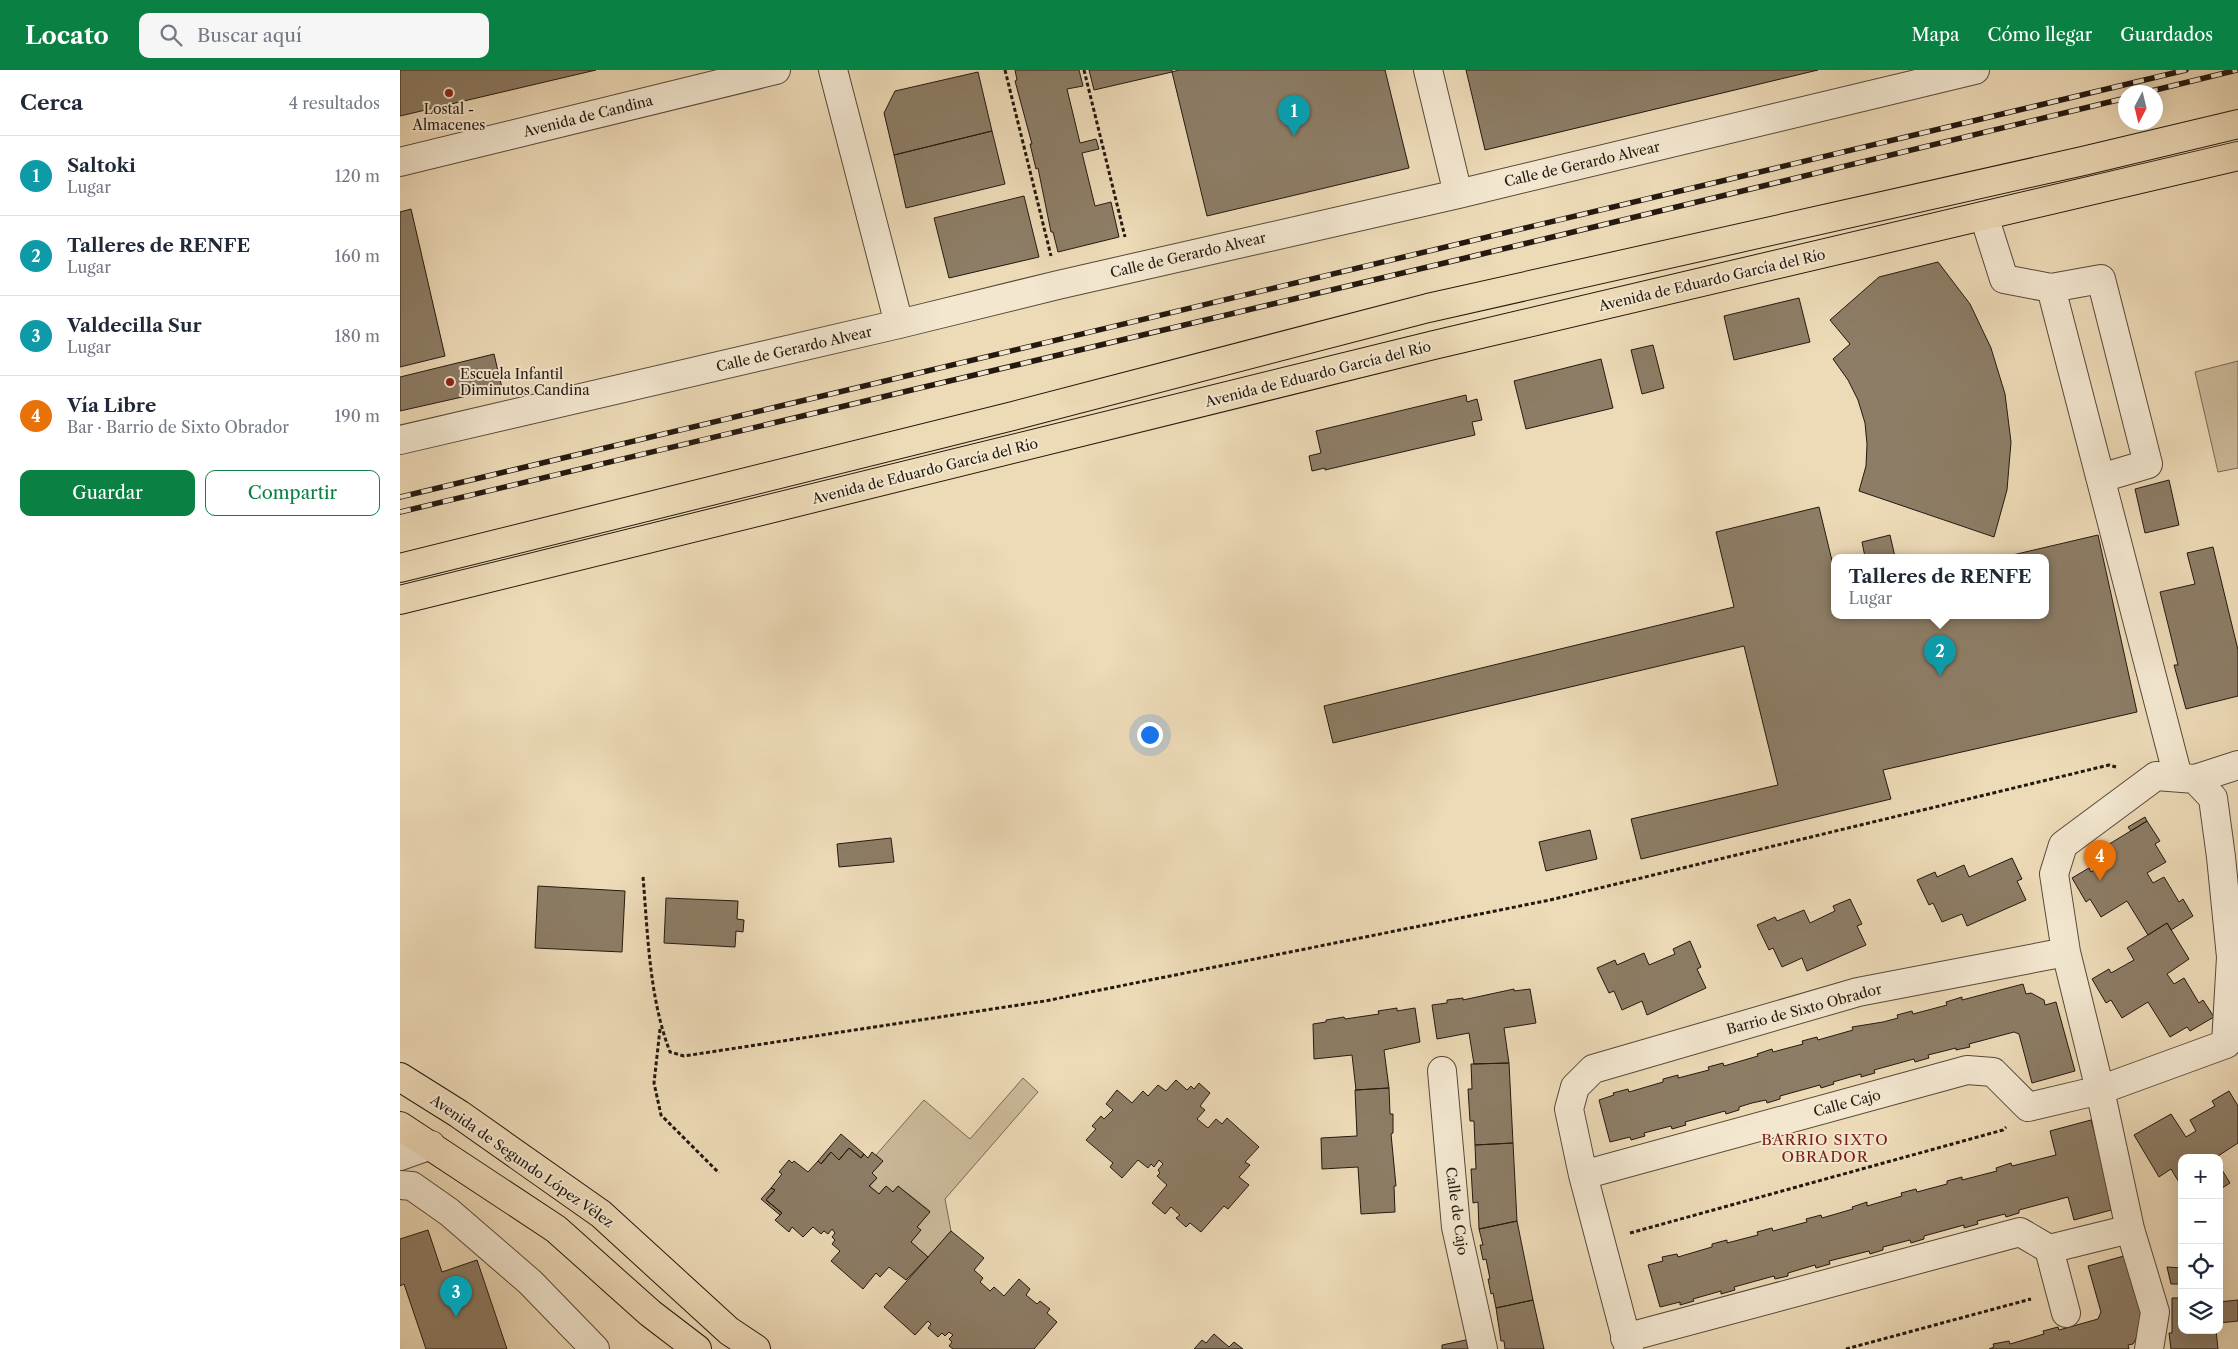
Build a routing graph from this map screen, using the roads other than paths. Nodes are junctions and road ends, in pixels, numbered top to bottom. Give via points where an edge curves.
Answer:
1 (776, 70) edge
2 (833, 70) edge
3 (1428, 70) edge
4 (1975, 70) edge
5 (2238, 124) edge
6 (2238, 156) edge
7 (400, 162) edge
8 (1458, 194) junction
9 (1984, 216) junction
10 (2051, 288) junction
11 (899, 324) junction
12 (400, 440) edge
13 (2101, 478) junction
14 (406, 565) edge
15 (400, 600) edge
16 (2238, 765) edge
17 (2176, 777) junction
18 (2066, 952) junction
19 (1442, 1071) dead end
20 (400, 1077) edge
21 (2100, 1090) junction
22 (400, 1126) edge
23 (431, 1145) junction
24 (400, 1156) edge
25 (1583, 1175) junction
26 (400, 1185) edge
27 (2130, 1229) junction
28 (2049, 1249) junction
29 (2063, 1302) road end
30 (650, 1313) junction
31 (737, 1340) edge
32 (1627, 1343) edge
33 (595, 1349) edge
34 (664, 1349) edge
35 (697, 1349) edge
36 (756, 1349) edge
37 (1483, 1349) edge
38 (2149, 1349) edge

1 - 7 street, Avenida de Candina
2 - 11 street
3 - 8 street
4 - 8 street, Calle de Gerardo Alvear
5 - 14 main road via 2083,162 1428,308 1013,416
6 - 9 main road, Avenida de Eduardo García del Río
8 - 11 street, Calle de Gerardo Alvear via 1058,284
9 - 10 street via 2004,278
9 - 15 main road, Avenida de Eduardo García del Río via 1434,345
10 - 13 street
10 - 13 street via 2101,279 2148,464
11 - 12 street, Calle de Gerardo Alvear
13 - 17 street
16 - 17 street
17 - 18 street via 2063,845 2054,874
17 - 21 street via 2213,798 2230,957 2226,1044
18 - 21 street
18 - 25 street, Barrio de Sixto Obrador via 1858,992 1593,1068 1575,1087 1570,1109
19 - 37 street, Calle de Cajo via 1456,1227
20 - 31 main road, Avenida de Segundo López Vélez via 459,1114 601,1214
21 - 25 street, Calle Cajo via 2028,1106 1993,1072 1967,1070
21 - 27 street
22 - 23 main road
23 - 24 street
23 - 30 main road via 556,1229
25 - 32 street
26 - 33 street via 412,1186 449,1212 530,1282
27 - 28 street
27 - 38 street via 2155,1312
28 - 29 street
28 - 32 street via 2020,1232
30 - 34 main road
30 - 35 main road
31 - 36 main road, Avenida de Segundo López Vélez

